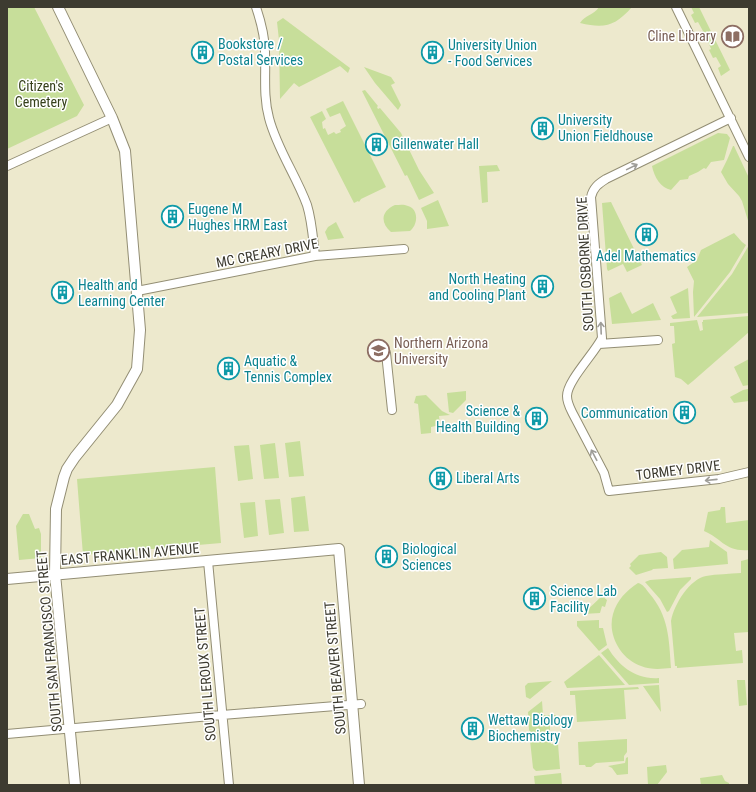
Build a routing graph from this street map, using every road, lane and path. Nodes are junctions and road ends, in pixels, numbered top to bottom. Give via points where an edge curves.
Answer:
1 (58, 7) edge
2 (256, 7) edge
3 (676, 7) edge
4 (112, 118) junction
5 (731, 118) junction
6 (749, 156) edge
7 (7, 166) edge
8 (404, 249) dead end
9 (315, 256) junction
10 (137, 291) junction
11 (658, 340) dead end
12 (599, 344) junction
13 (386, 353) dead end
14 (392, 410) dead end
15 (749, 472) edge
16 (609, 491) joint
17 (339, 549) joint
18 (208, 561) junction
19 (55, 574) junction
20 (7, 579) edge
21 (357, 705) junction
22 (222, 715) junction
23 (70, 728) junction
24 (7, 734) edge
25 (75, 785) edge
26 (229, 785) edge
27 (359, 785) edge

1 - 4 street, SOUTH SAN FRANCISCO STREET
2 - 9 street via 264,35 265,99 269,119 307,207
3 - 5 street
4 - 7 street
4 - 10 street, SOUTH SAN FRANCISCO STREET via 125,151
5 - 6 street
12 -> 5 street, SOUTH OSBORNE DRIVE via 602,338 592,191 597,184
8 - 9 street, MC CREARY DRIVE
9 - 10 street, MC CREARY DRIVE
10 - 19 street, SOUTH SAN FRANCISCO STREET via 140,330 137,370 117,406 75,457 64,477 56,508
11 - 12 street
16 -> 12 street, SOUTH OSBORNE DRIVE via 604,473 566,397 572,381
13 - 14 street
15 -> 16 street, TORMEY DRIVE via 719,479
17 - 18 street, EAST FRANKLIN AVENUE
17 - 21 street, SOUTH BEAVER STREET
18 - 19 street, EAST FRANKLIN AVENUE
18 - 22 street, SOUTH LEROUX STREET
19 - 20 street, EAST FRANKLIN AVENUE
19 - 23 street, SOUTH SAN FRANCISCO STREET
21 - 22 street
21 - 27 street, SOUTH BEAVER STREET
22 - 23 street
22 - 26 street, SOUTH LEROUX STREET
23 - 24 street
23 - 25 street, SOUTH SAN FRANCISCO STREET

